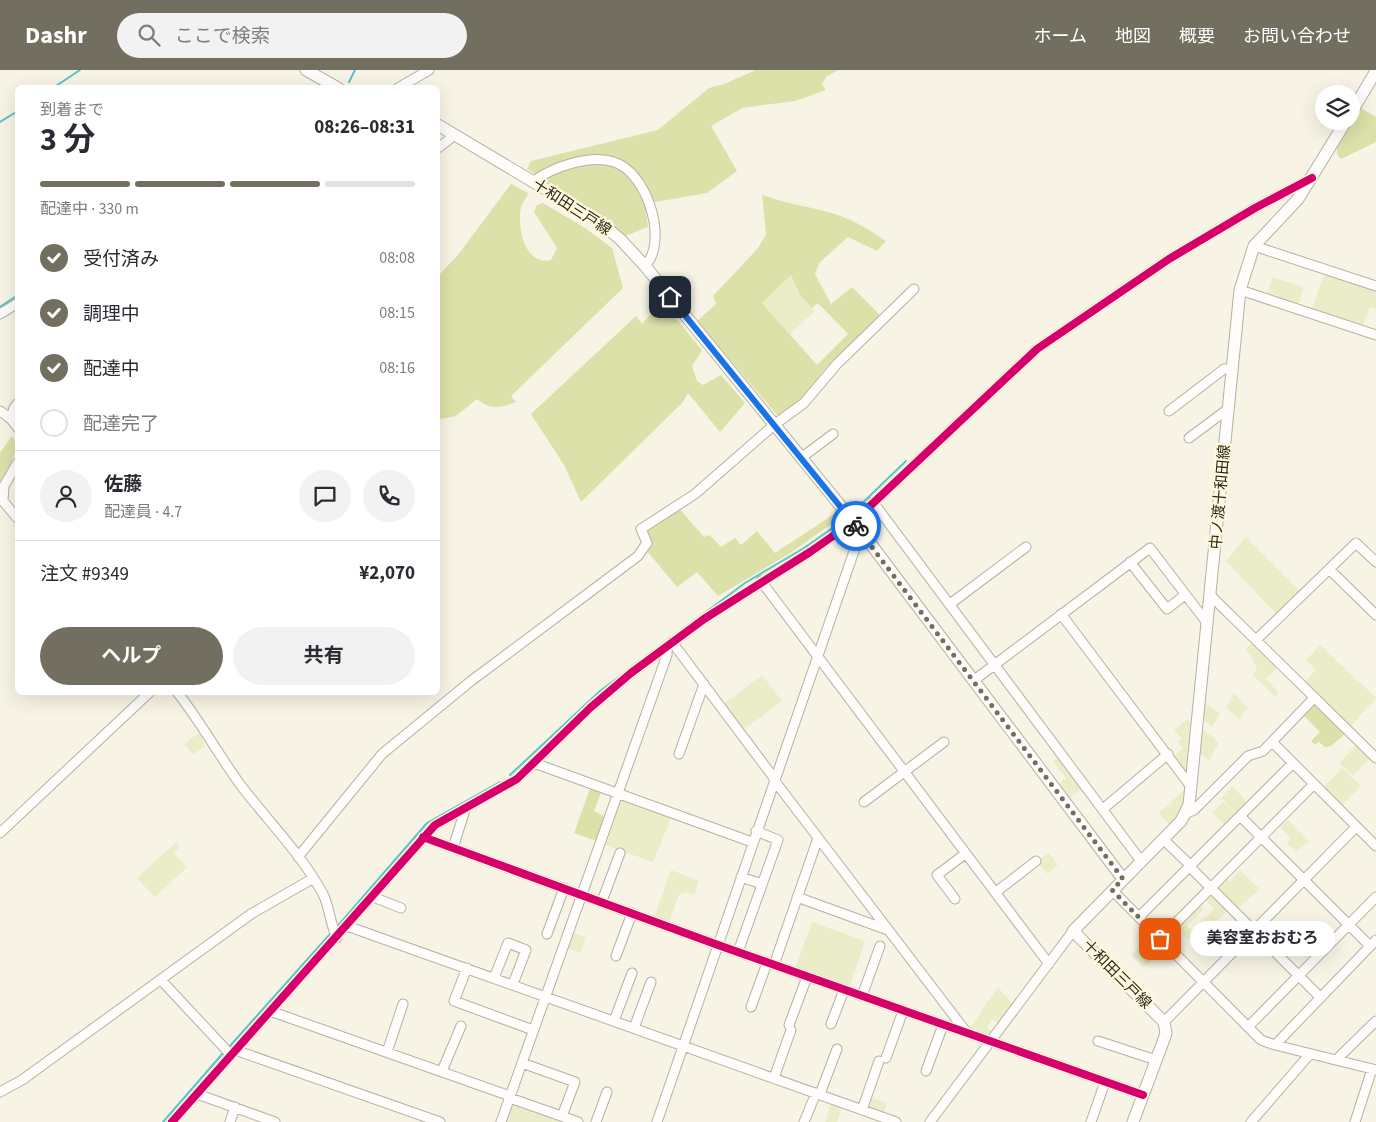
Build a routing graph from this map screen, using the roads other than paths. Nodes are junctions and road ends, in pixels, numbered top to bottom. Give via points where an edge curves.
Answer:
1 (306, 70) edge
2 (429, 70) edge
3 (1376, 71) edge
4 (333, 85) edge
5 (403, 85) edge
6 (1360, 98) edge
7 (440, 126) edge
8 (1341, 130) edge
9 (455, 135) junction
10 (440, 146) edge
11 (1312, 178) junction
12 (534, 181) junction
13 (1254, 246) junction
14 (645, 266) junction
15 (1376, 286) edge
16 (914, 289) dead end
17 (1240, 290) junction
18 (15, 305) edge
19 (0, 314) edge
20 (1376, 335) edge
21 (1232, 369) junction
22 (15, 407) edge
23 (1228, 408) junction
24 (0, 411) edge
25 (1169, 411) dead end
26 (11, 419) junction
27 (15, 424) edge
28 (774, 425) junction
29 (833, 434) dead end
30 (1189, 438) dead end
31 (801, 458) junction
32 (15, 467) edge
33 (873, 502) junction
34 (15, 516) edge
35 (852, 522) junction
36 (860, 531) junction
37 (1026, 547) dead end
38 (1130, 562) junction
39 (1376, 562) edge
40 (1329, 569) junction
41 (761, 581) junction
42 (1185, 595) junction
43 (1210, 595) junction
44 (950, 604) junction
45 (1062, 614) junction
46 (1376, 615) edge
47 (1208, 624) junction
48 (1256, 640) junction
49 (670, 644) junction
50 (816, 655) junction
51 (995, 665) junction
52 (973, 681) junction
53 (704, 684) junction
54 (147, 695) edge
55 (179, 695) edge
56 (1314, 698) junction
57 (944, 742) dead end
58 (1272, 742) junction
59 (679, 754) dead end
60 (1168, 754) junction
61 (1374, 754) edge
62 (534, 763) junction
63 (1292, 764) junction
64 (905, 772) junction
65 (774, 779) junction
66 (1313, 785) junction
67 (1192, 788) junction
68 (617, 793) junction
69 (864, 802) dead end
70 (466, 807) junction
71 (1103, 809) junction
72 (1186, 813) junction
73 (1240, 816) junction
74 (1356, 827) junction
75 (756, 831) junction
76 (0, 834) edge
77 (423, 837) junction
78 (818, 838) junction
79 (1262, 838) junction
80 (1164, 839) junction
81 (752, 842) junction
82 (1376, 846) edge
83 (453, 848) junction
84 (620, 853) dead end
85 (965, 854) junction
86 (298, 857) junction
87 (1036, 861) dead end
88 (1141, 861) junction
89 (1190, 866) junction
90 (742, 877) junction
91 (312, 879) junction
92 (1123, 879) junction
93 (1304, 881) junction
94 (762, 884) junction
95 (564, 888) junction
96 (1211, 888) junction
97 (1112, 890) junction
98 (996, 892) junction
99 (582, 894) junction
100 (372, 896) junction
101 (797, 897) junction
102 (1376, 897) edge
103 (955, 899) dead end
104 (602, 901) junction
105 (401, 908) dead end
106 (632, 913) junction
107 (1139, 917) junction
108 (1349, 925) junction
109 (347, 926) junction
110 (888, 930) junction
111 (1073, 931) junction
112 (1254, 932) junction
113 (334, 933) junction
114 (547, 934) dead end
115 (1160, 939) junction
116 (1373, 943) edge
117 (718, 945) junction
118 (880, 946) dead end
119 (738, 952) junction
120 (616, 956) dead end
121 (771, 964) junction
122 (1049, 964) junction
123 (467, 968) junction
124 (632, 973) dead end
125 (807, 976) junction
126 (1299, 976) junction
127 (494, 978) junction
128 (161, 980) junction
129 (651, 982) dead end
130 (1204, 982) junction
131 (513, 984) junction
132 (844, 990) junction
133 (545, 996) junction
134 (862, 996) junction
135 (1320, 997) junction
136 (403, 1004) dead end
137 (751, 1007) dead end
138 (270, 1011) junction
139 (903, 1011) junction
140 (1376, 1021) edge
141 (614, 1022) junction
142 (1164, 1022) junction
143 (831, 1024) dead end
144 (943, 1025) junction
145 (461, 1026) dead end
146 (1248, 1027) junction
147 (634, 1028) junction
148 (533, 1030) junction
149 (967, 1034) junction
150 (1098, 1041) dead end
151 (990, 1042) junction
152 (1274, 1045) junction
153 (683, 1046) junction
154 (836, 1049) dead end
155 (229, 1051) junction
156 (387, 1052) junction
157 (1310, 1054) junction
158 (1156, 1060) junction
159 (1336, 1060) junction
160 (522, 1063) junction
161 (1374, 1070) edge
162 (442, 1071) junction
163 (926, 1071) dead end
164 (774, 1078) junction
165 (1105, 1082) junction
166 (0, 1092) edge
167 (607, 1092) dead end
168 (818, 1093) junction
169 (197, 1094) junction
170 (1143, 1095) junction
171 (510, 1097) junction
172 (235, 1108) junction
173 (862, 1110) junction
174 (562, 1116) junction
175 (873, 1118) edge
176 (272, 1121) edge
177 (172, 1122) edge
178 (230, 1122) edge
179 (440, 1122) edge
180 (501, 1122) edge
181 (578, 1122) edge
182 (596, 1122) edge
183 (657, 1122) edge
184 (804, 1122) edge
185 (896, 1122) edge
186 (930, 1122) edge
187 (1091, 1122) edge
188 (1134, 1122) edge
189 (1251, 1122) edge
190 (1354, 1122) edge

1 - 4 main road
2 - 5 street
3 - 6 main road
7 - 9 main road, 十和田三戸線
8 - 11 main road, 中ノ渡十和田線
9 - 10 street
9 - 12 main road, 十和田三戸線
11 - 13 main road, 中ノ渡十和田線 via 1298,199
11 - 33 street via 1169,259 1037,349
12 - 14 main road, 十和田三戸線 via 594,218
12 - 14 street via 574,164 608,161 622,166 638,181 654,214 655,249 652,260
13 - 15 street
13 - 17 main road, 中ノ渡十和田線
14 - 28 main road, 十和田三戸線
16 - 28 street via 837,364 804,403
17 - 20 street
17 - 21 main road, 中ノ渡十和田線
18 - 19 street
21 - 23 main road, 中ノ渡十和田線
21 - 25 street via 1224,369
22 - 26 street
23 - 30 street
23 - 43 main road, 中ノ渡十和田線
24 - 26 street
26 - 27 street
28 - 31 main road, 十和田三戸線
28 - 86 street via 695,494 641,529 647,543 638,556 471,681 382,754
29 - 31 street
31 - 35 main road, 十和田三戸線
32 - 34 street via 4,486 2,502
33 - 35 street
33 - 44 street
35 - 36 main road, 十和田三戸線
35 - 41 street
36 - 50 street
36 - 52 main road, 十和田三戸線
37 - 44 street
38 - 42 street via 1167,609
38 - 42 street via 1150,548
38 - 45 street
39 - 40 street via 1356,543
40 - 46 street
40 - 48 street
41 - 49 street
41 - 50 street
42 - 47 street
43 - 47 main road, 中ノ渡十和田線
43 - 48 street
44 - 51 street
45 - 51 street
45 - 60 street
47 - 67 main road, 中ノ渡十和田線
48 - 56 street
49 - 53 street
49 - 62 street via 609,691
49 - 68 street
50 - 64 street
50 - 65 street
51 - 52 street
51 - 71 street
52 - 92 main road, 十和田三戸線
53 - 59 street
53 - 65 street
54 - 76 street
55 - 86 street via 243,788
56 - 58 street
56 - 61 street
57 - 64 street
58 - 63 street
58 - 72 street via 1263,751 1248,756 1194,810
60 - 67 street
60 - 71 street
62 - 68 street
62 - 70 street via 510,784
63 - 66 street
63 - 73 street
64 - 69 street
64 - 85 street
65 - 75 street
65 - 78 street
66 - 74 street
66 - 79 street
67 - 72 main road, 中ノ渡十和田線
68 - 81 street
68 - 99 street
70 - 77 street via 440,822
70 - 83 street
71 - 88 street
72 - 80 main road, 中ノ渡十和田線
73 - 79 street
73 - 89 street
74 - 82 street
74 - 93 street
75 - 81 street
75 - 94 street via 778,840
77 - 83 street
77 - 100 street
78 - 101 street
78 - 110 street
79 - 93 street
79 - 96 street
80 - 88 main road, 中ノ渡十和田線
80 - 89 street
81 - 90 street
83 - 95 street
84 - 104 street
85 - 98 street
85 - 103 street via 937,875
86 - 91 street
87 - 98 street
88 - 92 main road, 中ノ渡十和田線
89 - 96 street
89 - 107 street
90 - 94 street
90 - 117 street
91 - 113 street via 328,906
91 - 128 street via 251,914
92 - 97 main road, 十和田三戸線
93 - 108 street
93 - 112 street
94 - 119 street
95 - 99 street
95 - 114 street
96 - 112 street
96 - 115 street
97 - 107 street
97 - 111 main road, 十和田三戸線
98 - 122 street
99 - 104 street
99 - 133 street
100 - 105 street
100 - 109 street
101 - 110 street
101 - 121 street
102 - 108 street
104 - 106 street
106 - 117 street
106 - 120 street
107 - 115 street
108 - 116 street
108 - 126 street
109 - 113 street
109 - 123 street
110 - 149 street
111 - 122 street
111 - 142 main road, 十和田三戸線
112 - 126 street
112 - 130 street
113 - 138 street
115 - 130 street
116 - 135 street
117 - 119 street
117 - 153 street
118 - 134 street
119 - 121 street
121 - 125 street
121 - 137 street
122 - 151 street
123 - 127 street
123 - 148 street via 454,1001
124 - 141 street
125 - 132 street
125 - 164 street
126 - 135 street
126 - 146 street
127 - 131 street
127 - 131 street via 508,943 526,950
128 - 155 street
128 - 166 street via 22,1080
129 - 147 street
130 - 142 street
130 - 146 street
131 - 133 street
132 - 134 street
132 - 143 street
133 - 141 street
133 - 148 street
134 - 139 street
135 - 152 street
136 - 156 street
138 - 155 street
138 - 156 street
139 - 144 street
139 - 173 street
140 - 159 street
141 - 147 street
142 - 158 main road, 十和田三戸線 via 1166,1033
144 - 149 street
144 - 163 street
145 - 162 street
146 - 152 street via 1261,1040
147 - 153 street
148 - 160 street
149 - 151 street
150 - 158 street
151 - 165 street
151 - 186 street
152 - 157 street
153 - 164 street
153 - 183 street
154 - 168 street
155 - 169 street
155 - 179 street
156 - 162 street
157 - 159 street
157 - 189 street
158 - 170 main road, 十和田三戸線
159 - 161 street
160 - 171 street
160 - 174 street via 575,1082
161 - 190 street
162 - 171 street
164 - 168 street
165 - 170 street
165 - 187 street
167 - 182 street
168 - 173 street
168 - 184 street
169 - 172 street
169 - 177 street
170 - 188 main road, 十和田三戸線
171 - 174 street
171 - 180 street
172 - 176 street
172 - 178 street
173 - 175 street
174 - 181 street
175 - 185 street

